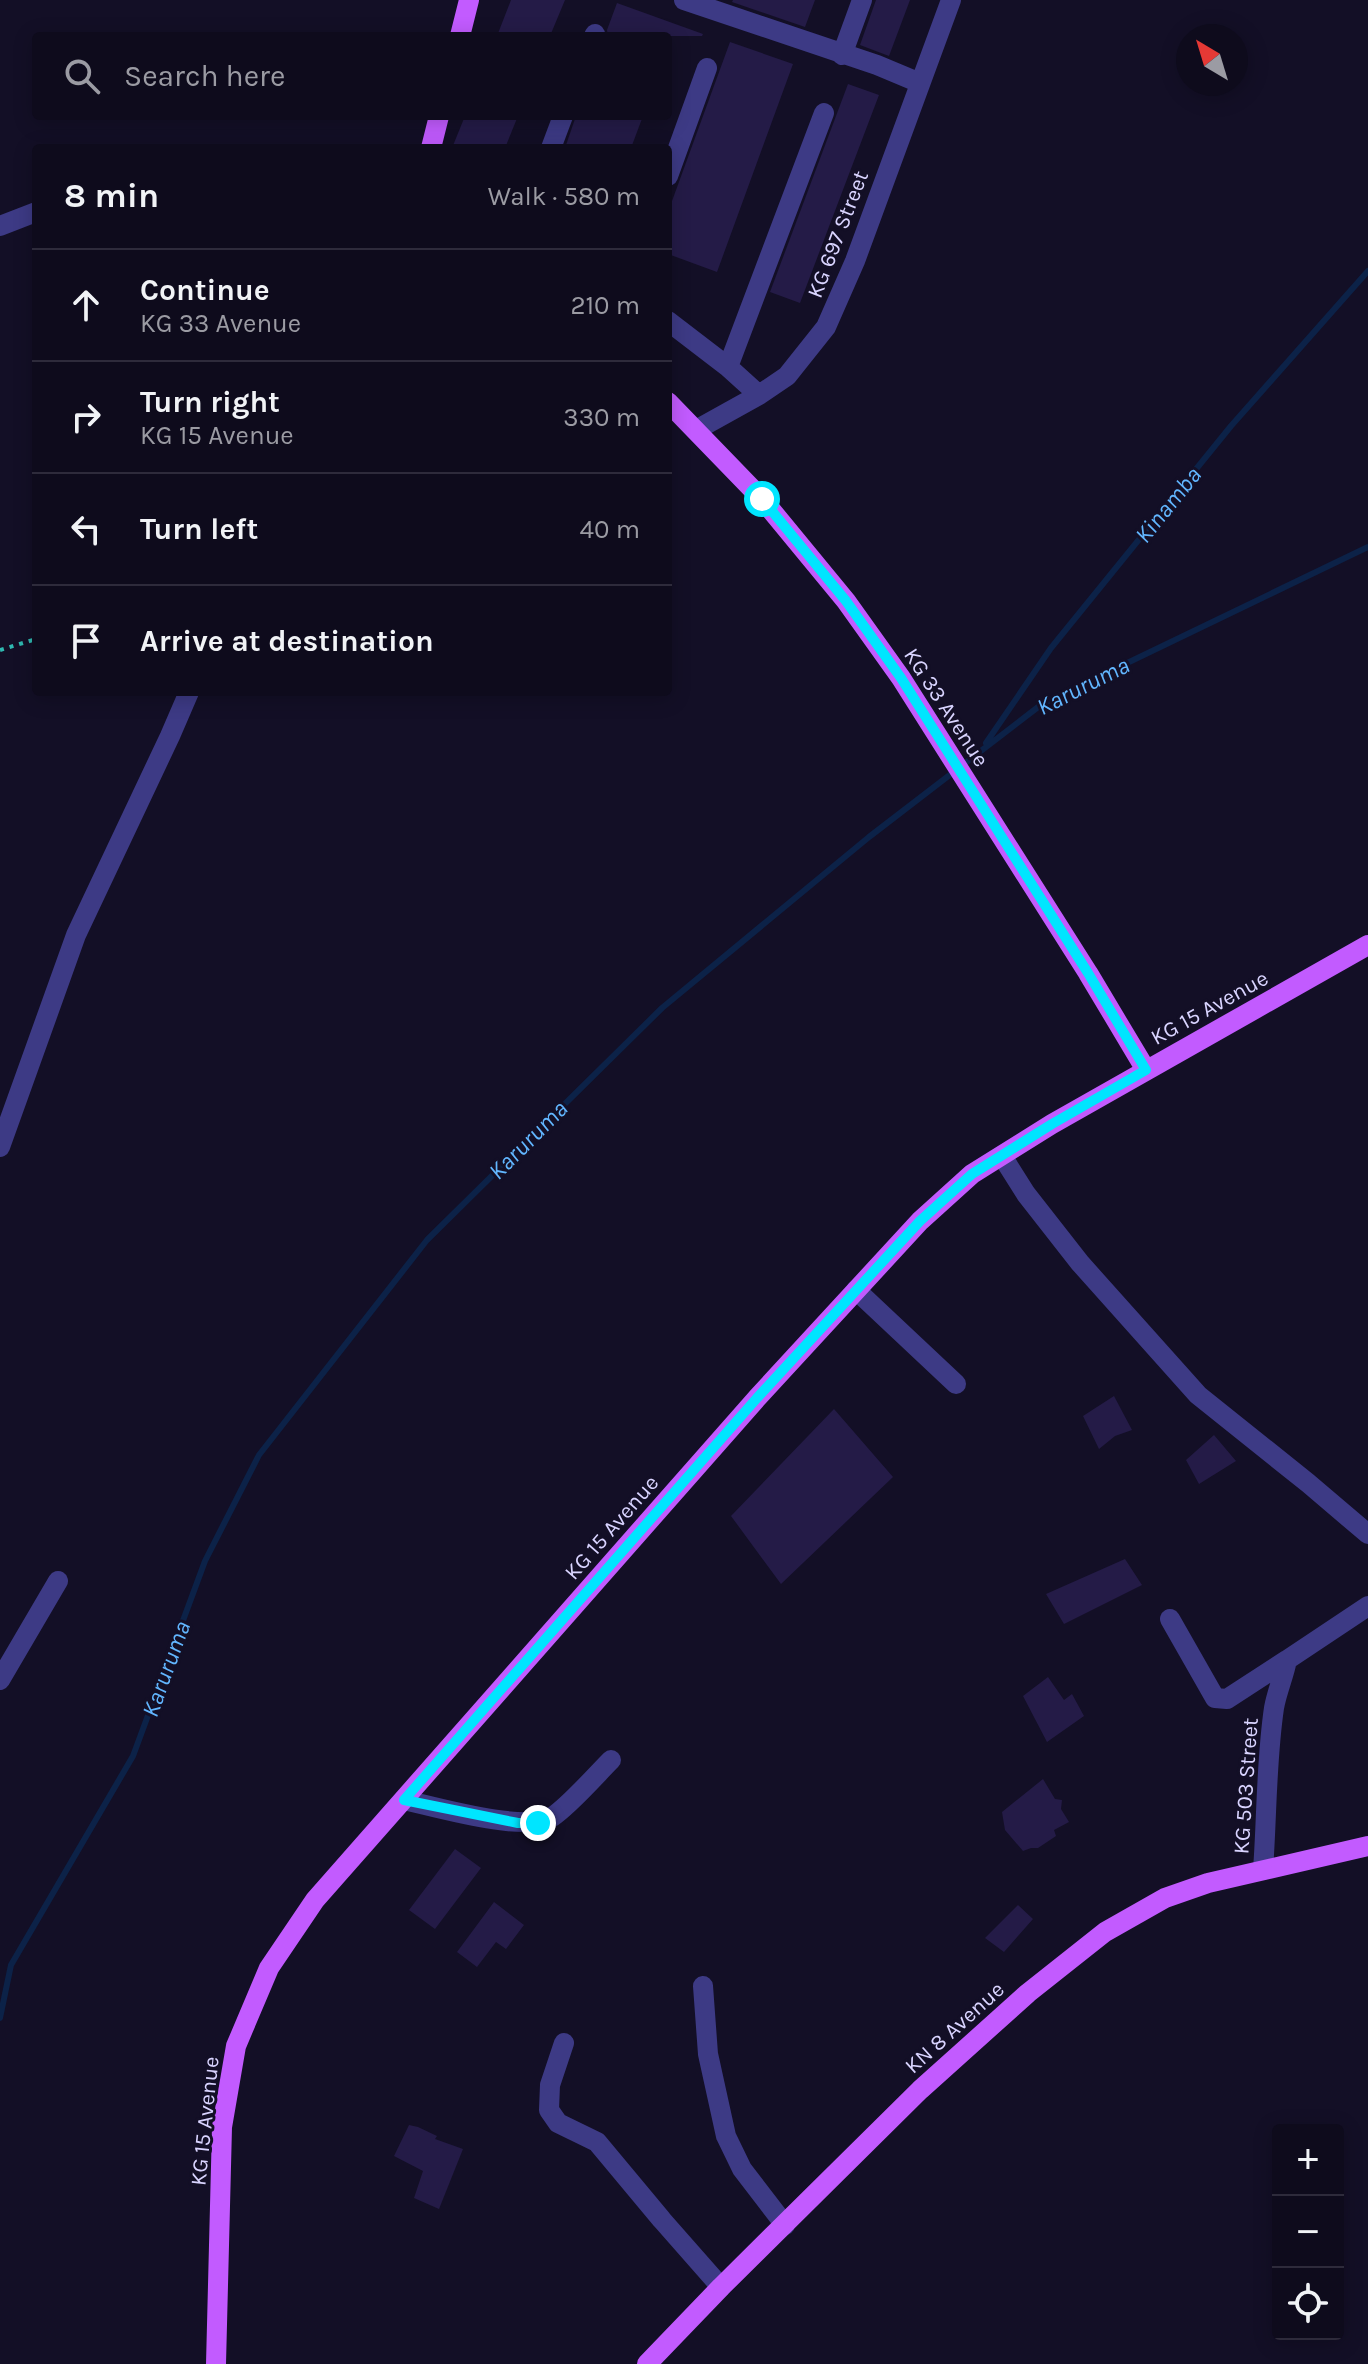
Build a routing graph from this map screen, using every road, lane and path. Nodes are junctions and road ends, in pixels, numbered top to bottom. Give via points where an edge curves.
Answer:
1 (469, 0) edge
2 (684, 0) edge
3 (862, 0) edge
4 (951, 0) edge
5 (726, 7) edge
6 (461, 32) edge
7 (842, 55) junction
8 (707, 68) dead end
9 (920, 83) junction
10 (824, 113) dead end
11 (438, 120) edge
12 (562, 120) edge
13 (432, 144) edge
14 (552, 144) edge
15 (672, 165) edge
16 (32, 214) edge
17 (0, 226) edge
18 (672, 324) edge
19 (728, 367) junction
20 (759, 395) junction
21 (672, 406) edge
22 (696, 430) junction
23 (32, 640) edge
24 (0, 650) edge
25 (187, 696) edge
26 (1368, 945) edge
27 (1146, 1070) junction
28 (0, 1147) edge
29 (1002, 1156) junction
30 (856, 1290) junction
31 (956, 1384) dead end
32 (1368, 1534) edge
33 (58, 1581) dead end
34 (1368, 1606) edge
35 (1170, 1619) dead end
36 (1287, 1660) junction
37 (0, 1680) edge
38 (611, 1760) dead end
39 (404, 1800) junction
40 (1368, 1846) edge
41 (1263, 1870) junction
42 (703, 1986) dead end
43 (564, 2043) dead end
44 (785, 2225) junction
45 (721, 2287) junction
46 (216, 2364) edge
47 (647, 2364) edge

1 - 6 main road
2 - 5 street
3 - 7 street
4 - 9 street, KG 697 Street
5 - 7 street
7 - 9 street
8 - 15 street
9 - 20 street, KG 697 Street via 826,327 787,376
10 - 19 street
11 - 13 main road
12 - 14 street
16 - 17 street
18 - 19 street
19 - 20 street
20 - 22 street, KG 697 Street
21 - 22 main road, KG 33 Avenue
22 - 27 main road, KG 33 Avenue via 792,534 901,678
23 - 24 path
25 - 28 street via 76,935
26 - 27 main road, KG 15 Avenue
27 - 29 main road, KG 15 Avenue
29 - 30 main road, KG 15 Avenue via 972,1174 920,1221
29 - 32 street via 1080,1263 1198,1395
30 - 31 street
30 - 39 main road, KG 15 Avenue
33 - 37 street
34 - 36 street
35 - 36 street via 1215,1698 1227,1699
36 - 41 street, KG 503 Street via 1270,1743
38 - 39 street via 553,1816 538,1823
39 - 46 main road, KG 15 Avenue via 315,1900 269,1968 236,2046 222,2127
40 - 41 main road, KN 8 Avenue
41 - 44 main road, KN 8 Avenue via 1165,1898 1105,1932 920,2090
42 - 44 street via 708,2054 726,2136 742,2169
43 - 45 street via 550,2085 549,2110 558,2123 597,2142
44 - 45 main road, KN 8 Avenue
45 - 47 main road, KN 8 Avenue

